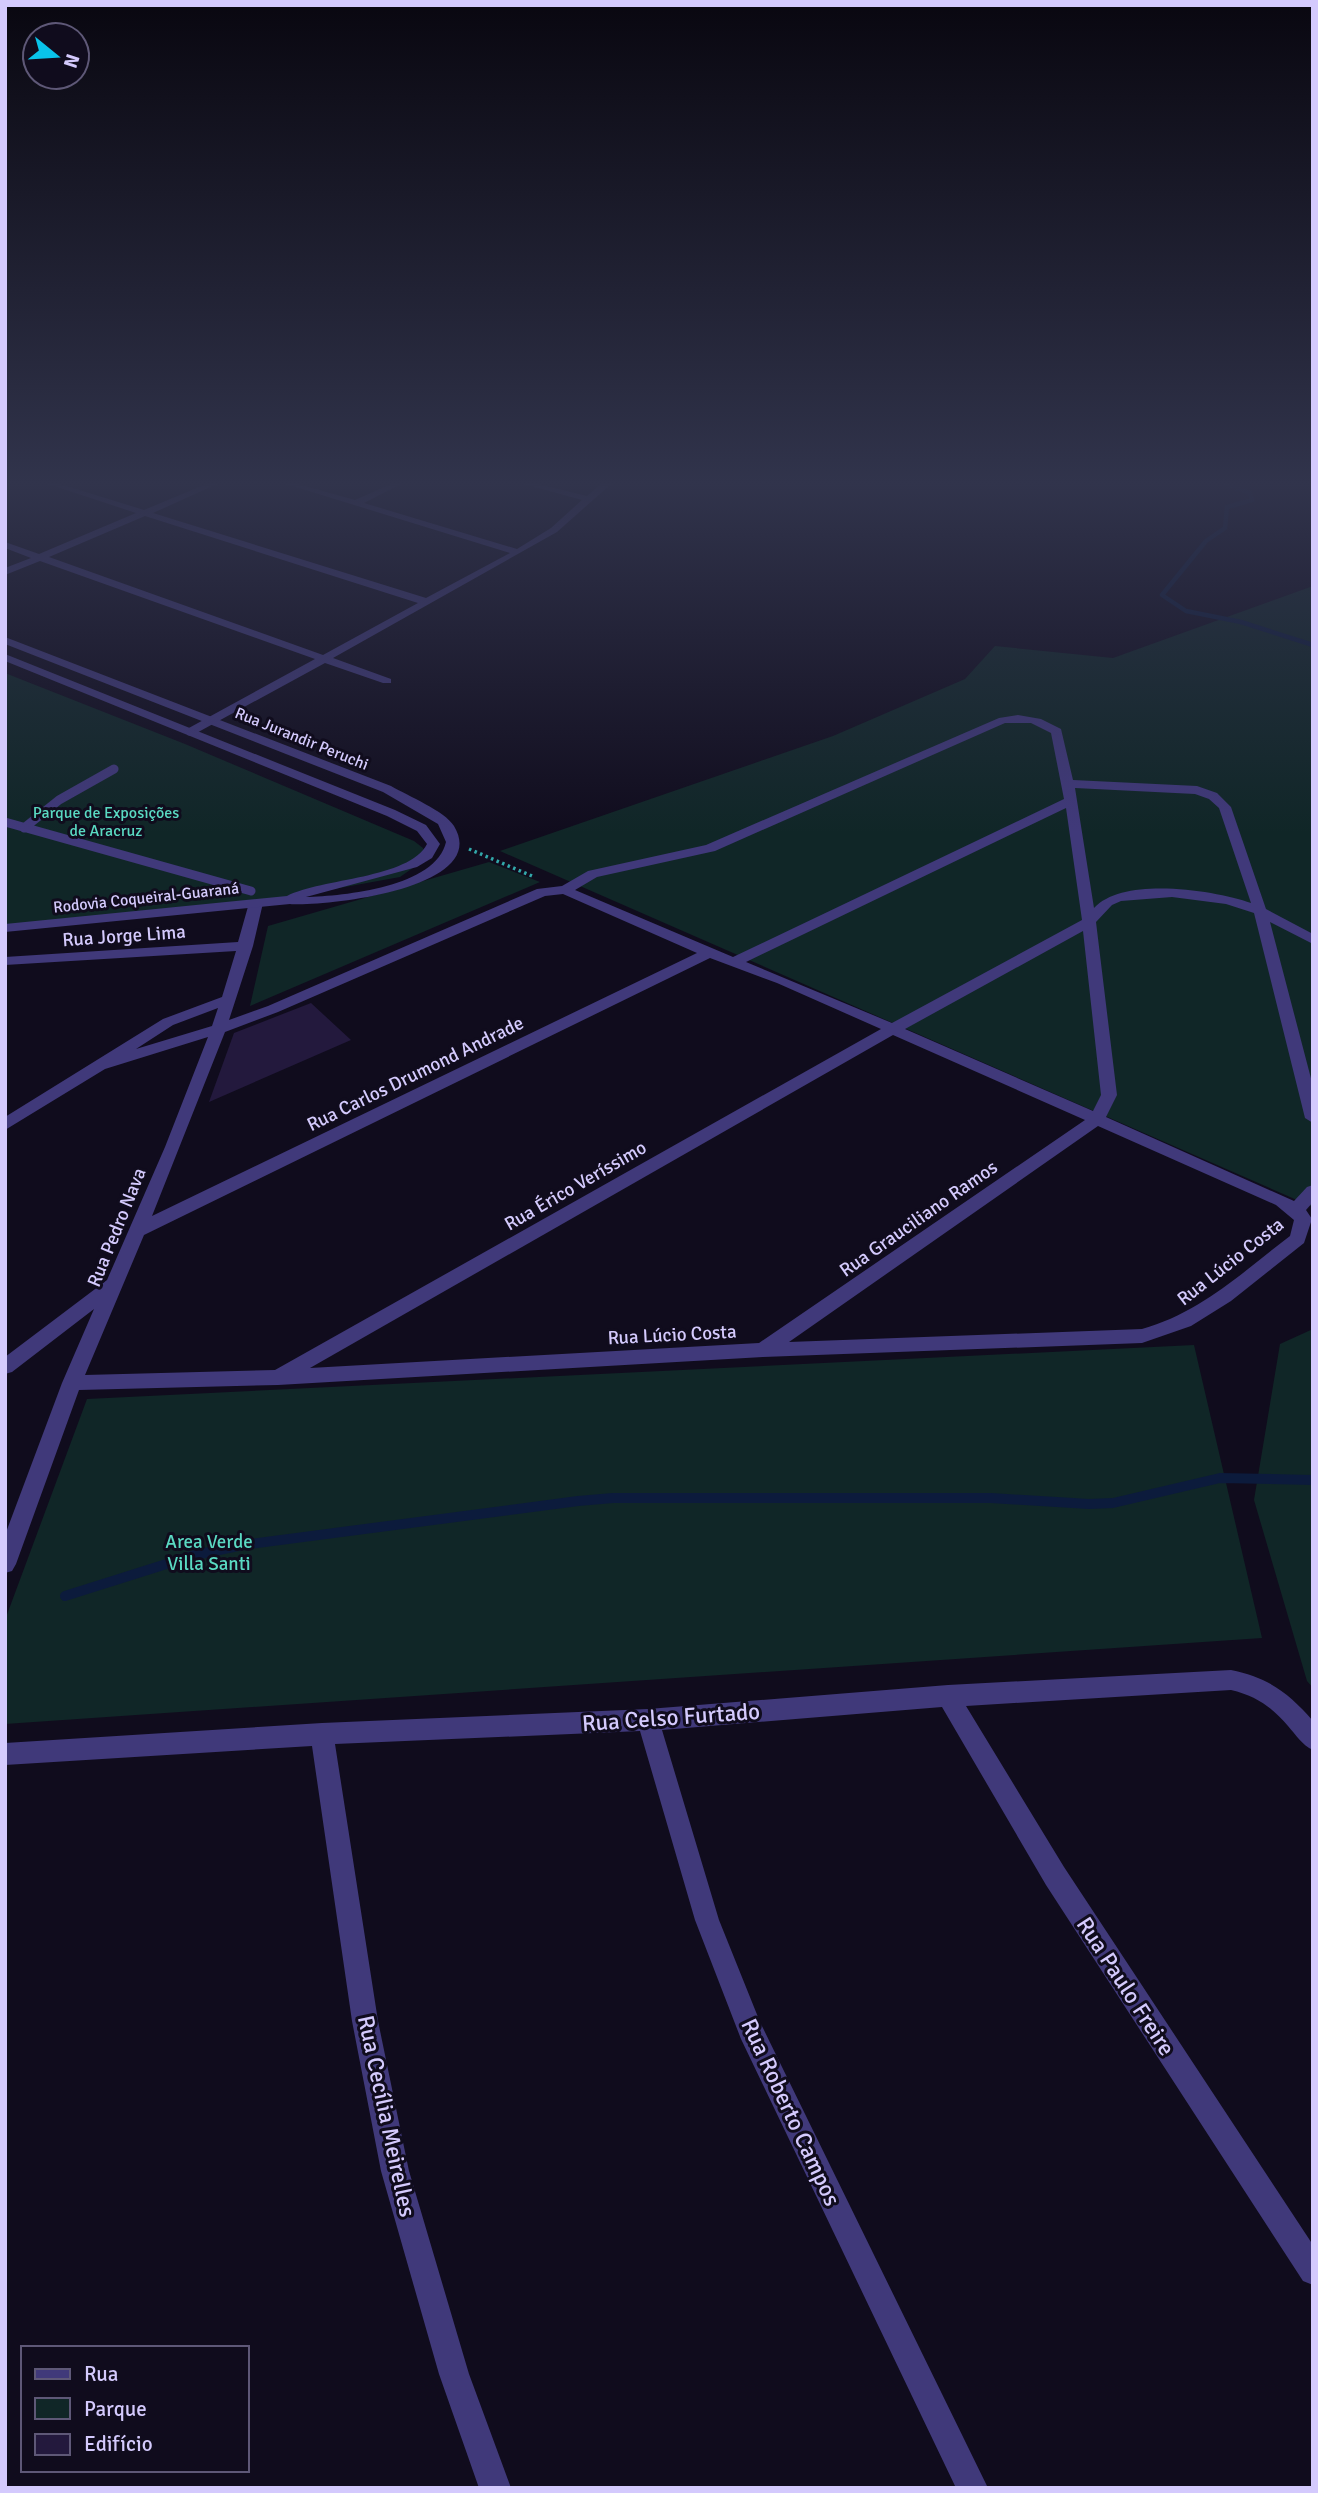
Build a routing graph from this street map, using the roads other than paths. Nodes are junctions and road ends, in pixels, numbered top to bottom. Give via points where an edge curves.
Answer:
1 (162, 600) edge
2 (422, 600) edge
3 (430, 600) edge
4 (427, 602) junction
5 (5, 640) edge
6 (5, 657) edge
7 (324, 658) junction
8 (387, 681) dead end
9 (213, 719) junction
10 (191, 732) junction
11 (114, 769) dead end
12 (1069, 785) junction
13 (1071, 802) junction
14 (5, 822) edge
15 (24, 828) junction
16 (346, 890) junction
17 (565, 890) junction
18 (253, 897) junction
19 (1260, 911) junction
20 (1089, 922) junction
21 (5, 928) edge
22 (1313, 940) edge
23 (246, 946) junction
24 (709, 953) junction
25 (5, 961) edge
26 (736, 961) junction
27 (229, 999) junction
28 (218, 1029) junction
29 (891, 1030) junction
30 (101, 1065) junction
31 (1313, 1118) edge
32 (1096, 1120) junction
33 (5, 1125) edge
34 (1313, 1191) edge
35 (1296, 1210) junction
36 (139, 1230) junction
37 (117, 1282) junction
38 (763, 1350) junction
39 (5, 1367) edge
40 (278, 1377) junction
41 (72, 1384) junction
42 (5, 1564) edge
43 (948, 1696) junction
44 (648, 1720) junction
45 (322, 1734) junction
46 (1313, 1739) edge
47 (5, 1754) edge
48 (1313, 2272) edge
49 (495, 2488) edge
50 (972, 2488) edge

1 - 7 street
2 - 4 street
3 - 4 street
4 - 7 street
5 - 9 street, Rua Jurandir Peruchi
6 - 10 street, Rua Jurandir Peruchi
7 - 8 street
7 - 9 street
9 - 10 street
9 - 16 street, Rua Jurandir Peruchi via 387,789 449,828 453,842 443,863 429,874
10 - 16 street, Rua Jurandir Peruchi via 391,813 431,837 430,850 412,864
11 - 15 lane via 59,800
12 - 13 street
12 - 17 street via 1057,730 1039,720 1003,720 710,848 593,874
12 - 19 street via 1196,790 1213,796 1225,807
13 - 20 street
13 - 26 street
14 - 15 lane
15 - 18 lane
16 - 18 street, Rodovia Coqueiral-Guaraná via 315,902
17 - 24 street, Rua Lúcio Costa
17 - 28 street via 542,892
18 - 21 street, Rodovia Coqueiral-Guaraná
18 - 23 street, Rua Pedro Nava
19 - 20 street, Rua Érico Veríssimo via 1228,900 1172,893 1119,897 1107,902
19 - 22 street, Rua Érico Veríssimo
19 - 31 street
20 - 29 street, Rua Érico Veríssimo
20 - 32 street via 1109,1095
23 - 25 street, Rua Jorge Lima
23 - 27 street, Rua Pedro Nava
24 - 26 street, Rua Lúcio Costa
24 - 36 street, Rua Carlos Drumond Andrade
26 - 29 street, Rua Lúcio Costa
27 - 28 street, Rua Pedro Nava
27 - 30 street via 168,1023
28 - 30 street
28 - 36 street, Rua Pedro Nava
29 - 32 street, Rua Lúcio Costa
29 - 40 street, Rua Érico Veríssimo
30 - 33 street
32 - 35 street, Rua Lúcio Costa
32 - 38 street, Rua Grauciliano Ramos
34 - 35 street
35 - 38 street, Rua Lúcio Costa via 1303,1219 1298,1239 1186,1322 1164,1331 1120,1338
36 - 37 street, Rua Pedro Nava
37 - 39 street
37 - 41 street, Rua Pedro Nava
38 - 40 street, Rua Lúcio Costa
40 - 41 street, Rua Lúcio Costa
41 - 42 street, Rua Pedro Nava
43 - 44 street, Rua Celso Furtado
43 - 46 street, Rua Celso Furtado via 1231,1680 1267,1690
43 - 48 street, Rua Paulo Freire via 1055,1876
44 - 45 street, Rua Celso Furtado
44 - 50 street, Rua Roberto Campos via 707,1920 750,2031
45 - 47 street, Rua Celso Furtado
45 - 49 street, Rua Cecília Meirelles via 365,2021 395,2171 454,2375

